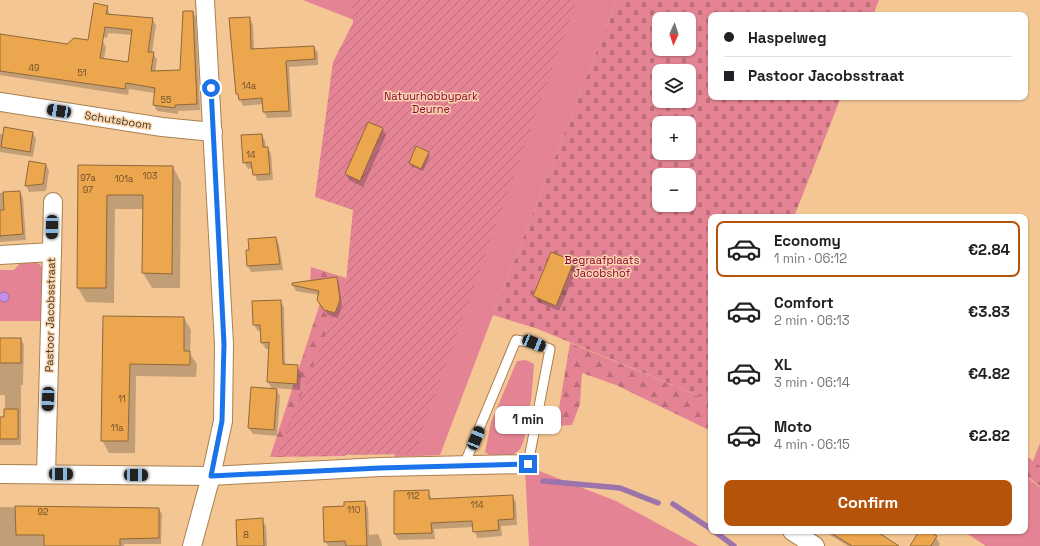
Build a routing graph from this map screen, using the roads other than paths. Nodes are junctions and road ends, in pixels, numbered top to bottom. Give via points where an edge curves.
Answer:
1 (205, 0) edge
2 (0, 102) edge
3 (213, 132) junction
4 (53, 202) dead end
5 (52, 252) junction
6 (0, 256) edge
7 (528, 464) joint
8 (464, 465) junction
9 (0, 474) edge
10 (46, 474) junction
11 (211, 476) junction
12 (797, 534) edge
13 (192, 546) edge
14 (815, 546) edge

1 - 3 street
2 - 3 street, Schutsboom via 162,127
3 - 11 street via 224,344 222,421
4 - 5 street, Pastoor Jacobsstraat
5 - 6 street, Pastoor Jacobsstraat
5 - 10 street, Pastoor Jacobsstraat
7 - 8 street
7 - 8 lane via 550,349 516,340
8 - 11 street
9 - 10 street
10 - 11 street
11 - 13 street
12 - 14 street

